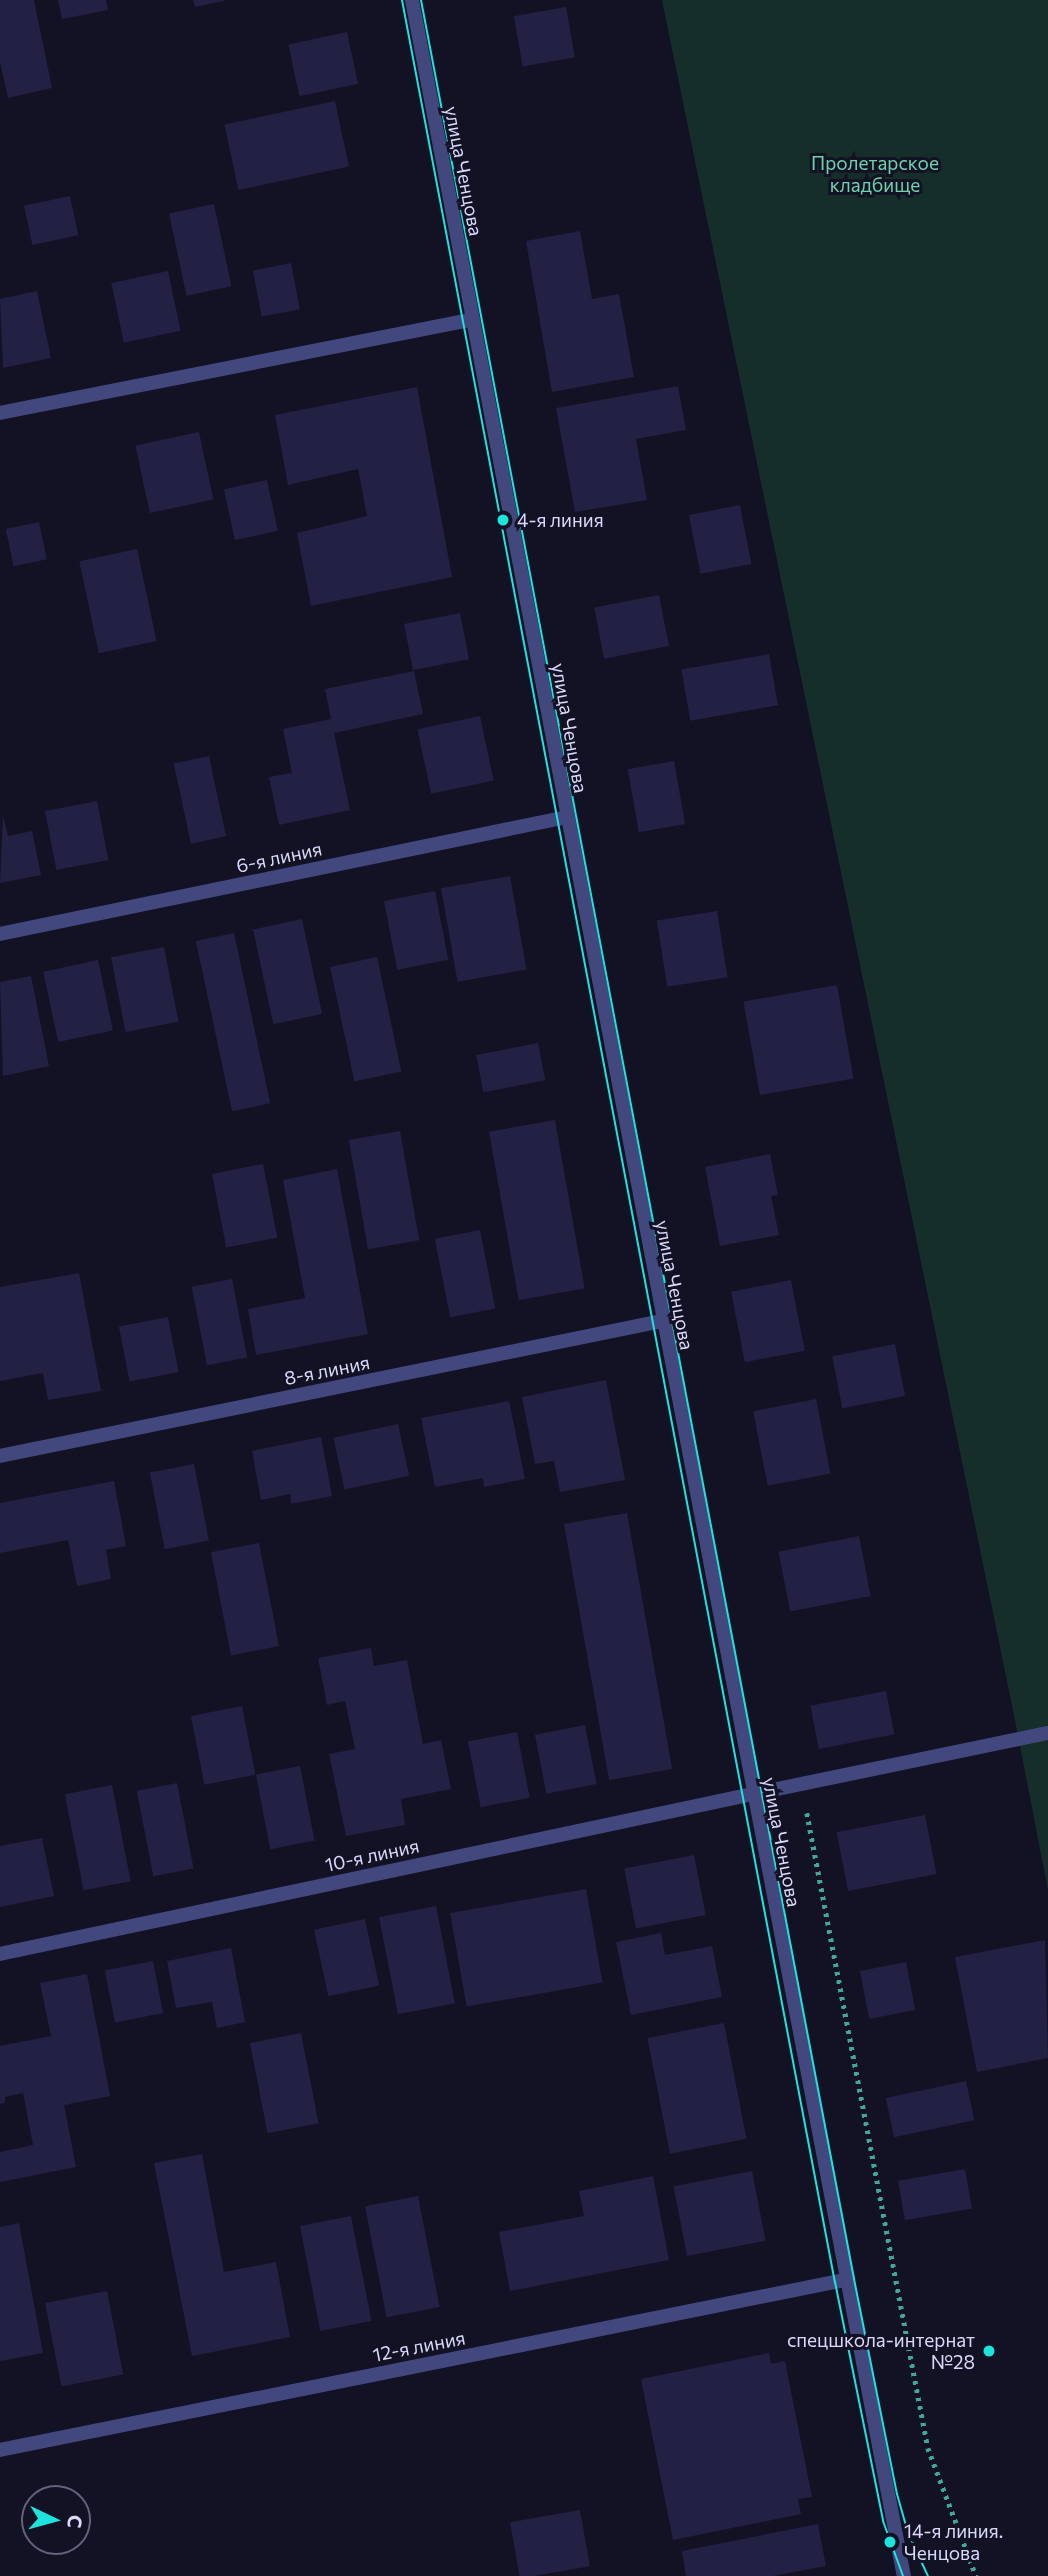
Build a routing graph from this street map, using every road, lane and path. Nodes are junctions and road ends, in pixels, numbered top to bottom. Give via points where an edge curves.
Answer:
1 (412, 0) edge
2 (473, 319) junction
3 (0, 413) edge
4 (567, 817) junction
5 (0, 934) edge
6 (662, 1321) junction
7 (0, 1456) edge
8 (1048, 1734) edge
9 (802, 1784) junction
10 (753, 1794) junction
11 (0, 1954) edge
12 (845, 2280) junction
13 (0, 2450) edge
14 (904, 2576) edge
15 (976, 2576) edge

1 - 2 street, улица Ченцова
2 - 3 street
2 - 4 street, улица Ченцова
4 - 5 street, 6-я линия
4 - 6 street, улица Ченцова
6 - 7 street, 8-я линия
6 - 10 street, улица Ченцова
8 - 9 street, 10-я линия
9 - 10 street, 10-я линия
9 - 15 path via 928,2448
10 - 11 street, 10-я линия
10 - 12 street, улица Ченцова
12 - 13 street, 12-я линия
12 - 14 street, улица Ченцова

